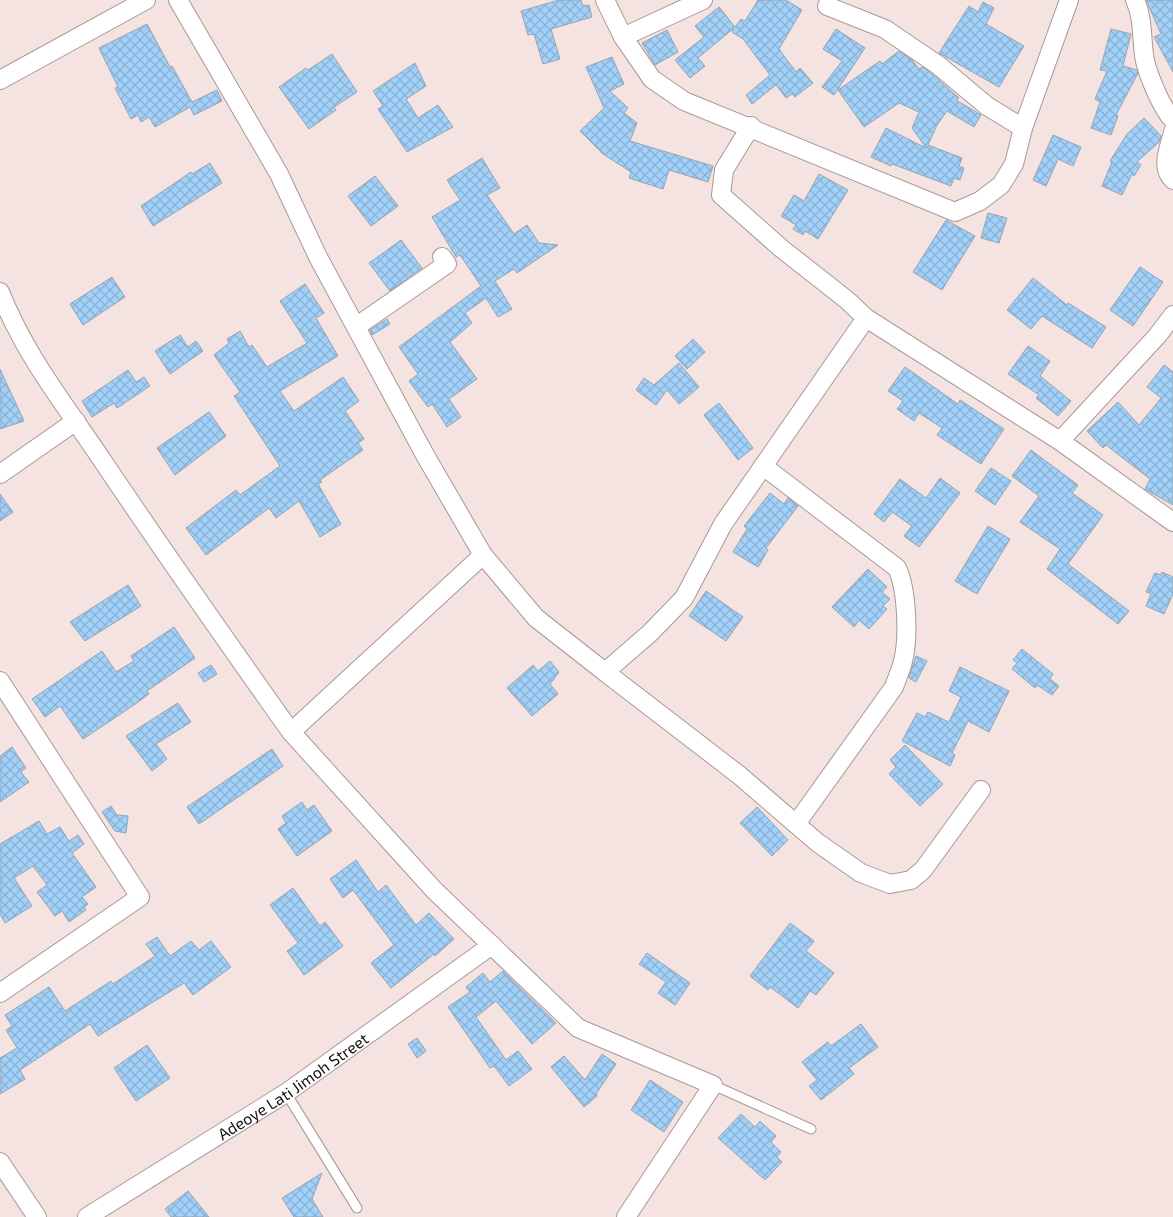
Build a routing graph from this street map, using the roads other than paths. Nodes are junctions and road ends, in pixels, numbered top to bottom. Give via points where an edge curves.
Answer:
1 (146, 0) edge
2 (178, 0) edge
3 (605, 0) edge
4 (703, 0) edge
5 (1069, 0) edge
6 (1136, 0) edge
7 (827, 6) dead end
8 (623, 37) junction
9 (0, 80) edge
10 (1173, 120) edge
11 (751, 126) junction
12 (1023, 128) junction
13 (1173, 132) edge
14 (1173, 180) edge
15 (442, 256) dead end
16 (0, 292) edge
17 (1173, 315) edge
18 (866, 318) junction
19 (356, 326) junction
20 (76, 421) junction
21 (1060, 441) junction
22 (763, 466) junction
23 (0, 474) edge
24 (1173, 522) edge
25 (483, 555) junction
26 (605, 672) junction
27 (0, 681) edge
28 (291, 732) junction
29 (981, 790) dead end
30 (796, 824) junction
31 (492, 945) junction
32 (0, 993) edge
33 (713, 1085) junction
34 (286, 1093) junction
35 (811, 1130) dead end
36 (0, 1162) edge
37 (357, 1208) dead end
38 (37, 1217) edge
39 (87, 1217) edge
40 (626, 1217) edge

1 - 9 street
2 - 19 street via 279,174 318,257
3 - 8 street
4 - 8 street
5 - 12 street
6 - 10 street via 1140,10 1145,62 1160,99
7 - 12 street via 885,29 938,65 987,106
8 - 11 street via 652,79 684,101
11 - 12 street via 955,212 980,201 1000,185 1014,164
11 - 18 street via 724,170 721,195
13 - 14 street via 1165,164
15 - 19 street via 447,264
16 - 20 street via 12,323 35,365
17 - 21 street
18 - 21 street
18 - 22 street
19 - 25 street
20 - 23 street
20 - 28 street
21 - 24 street
22 - 26 street via 723,524 684,598
22 - 30 street via 897,568 902,586 906,632 903,661 894,687
25 - 26 street via 536,618
25 - 28 street
26 - 30 street via 739,775
27 - 32 street via 140,897
28 - 31 street via 434,890
29 - 30 street via 923,870 911,880 890,884 861,873
31 - 33 street via 578,1028
31 - 34 street, Adeoye Lati Jimoh Street
33 - 35 lane
33 - 40 street
34 - 37 lane
34 - 39 street, Adeoye Lati Jimoh Street
36 - 38 street

